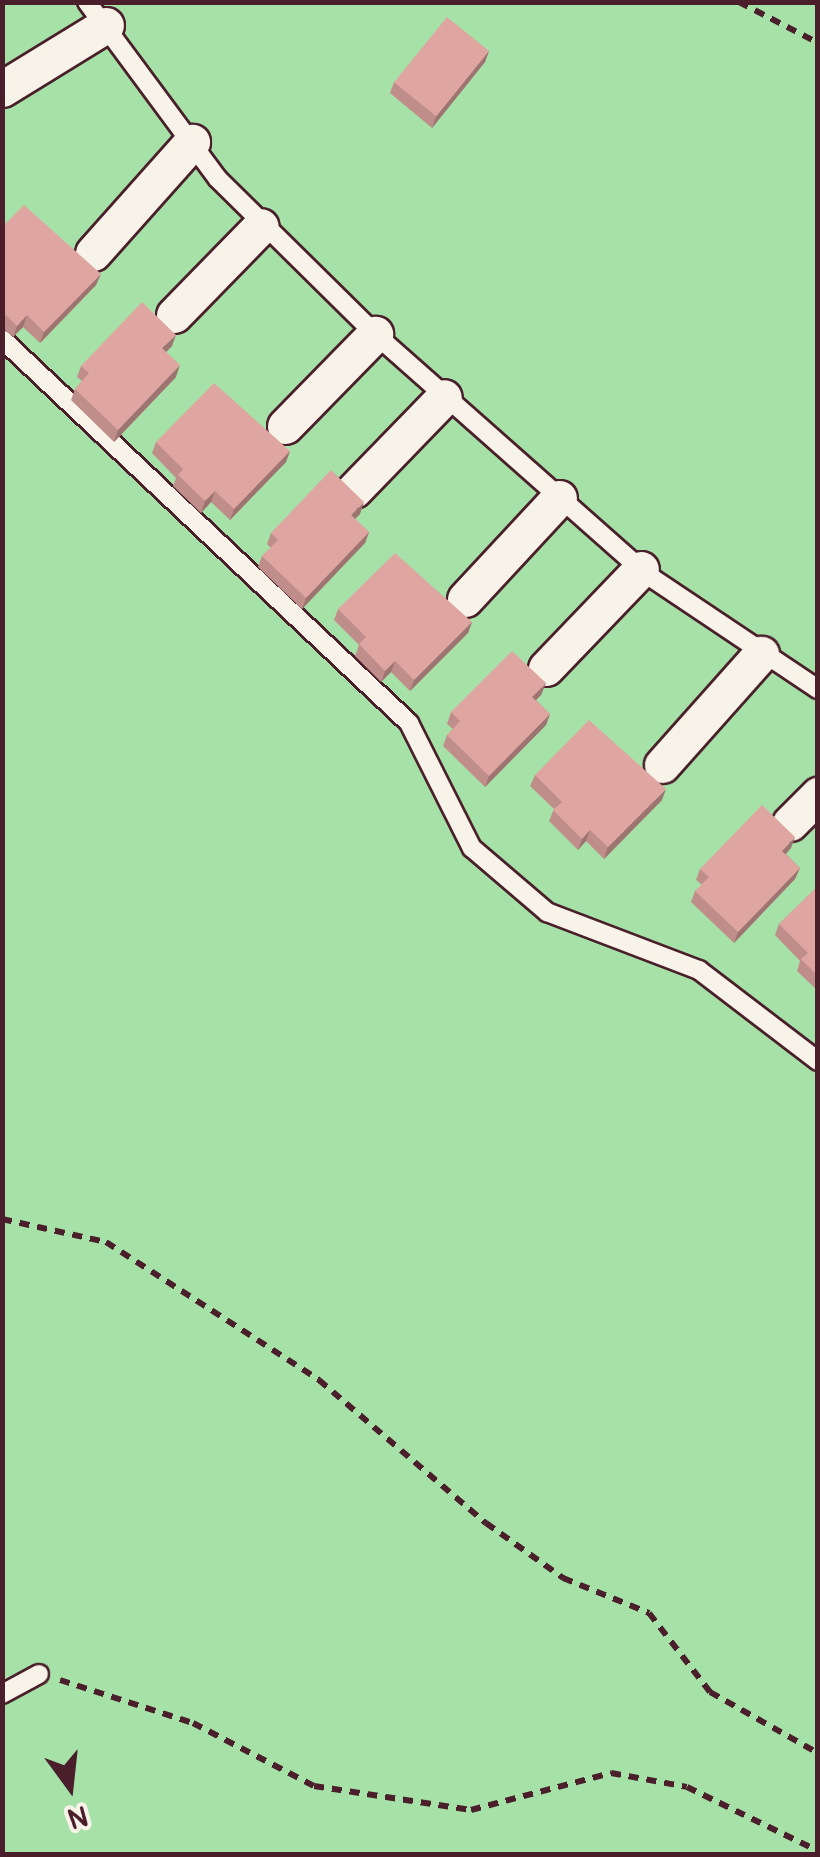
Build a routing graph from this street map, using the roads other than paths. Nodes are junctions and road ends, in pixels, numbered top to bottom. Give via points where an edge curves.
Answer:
1 (97, 14) edge
2 (2, 89) edge
3 (192, 142) junction
4 (261, 226) junction
5 (94, 253) dead end
6 (174, 315) dead end
7 (375, 334) junction
8 (2, 340) edge
9 (444, 397) junction
10 (285, 426) dead end
11 (354, 490) edge
12 (559, 498) junction
13 (640, 569) junction
14 (465, 599) dead end
15 (760, 654) junction
16 (546, 668) dead end
17 (818, 689) edge
18 (662, 765) dead end
19 (818, 795) edge
20 (790, 824) dead end
21 (818, 1061) edge
22 (40, 1674) road end
23 (2, 1694) edge

1 - 2 street
1 - 3 lane
3 - 4 lane
3 - 5 street
4 - 6 street
4 - 7 lane
7 - 9 lane
7 - 10 street
8 - 21 lane via 409,724 472,848 546,912 699,970
9 - 11 street
9 - 12 lane
12 - 13 lane
12 - 14 street
13 - 15 lane
13 - 16 street
15 - 17 lane
15 - 18 street
19 - 20 street
22 - 23 lane

